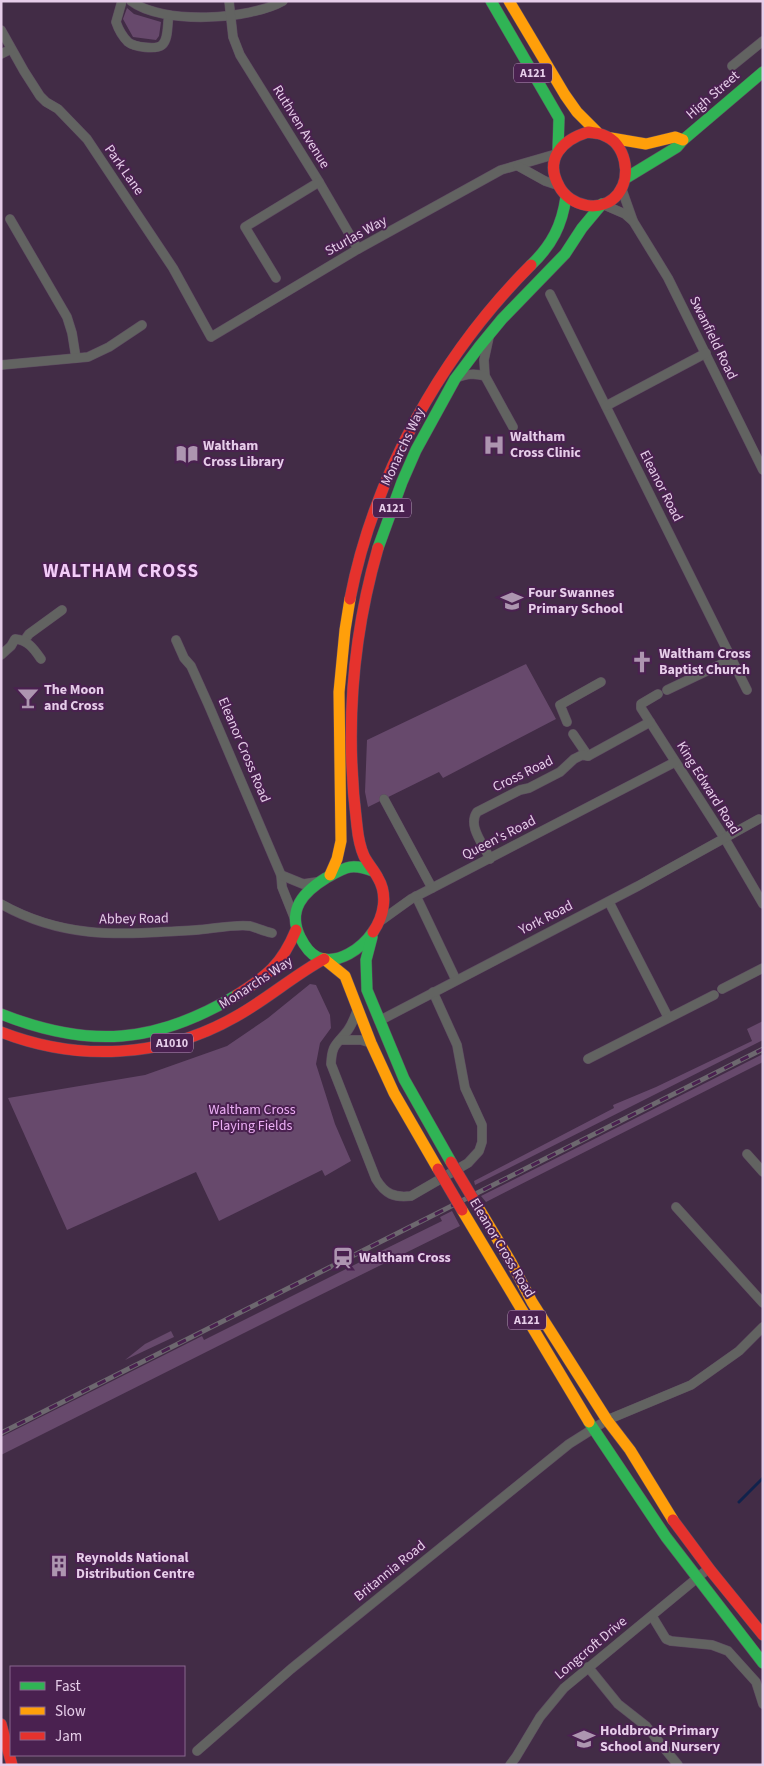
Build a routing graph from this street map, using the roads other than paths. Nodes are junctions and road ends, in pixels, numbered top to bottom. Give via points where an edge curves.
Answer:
1 (122, 1) edge
2 (131, 1) edge
3 (229, 1) edge
4 (283, 1) edge
5 (491, 1) edge
6 (509, 1) edge
7 (169, 15) junction
8 (231, 15) junction
9 (1, 30) edge
10 (759, 44) edge
11 (11, 49) junction
12 (1, 54) edge
13 (763, 54) edge
14 (732, 66) dead end
15 (763, 72) edge
16 (597, 132) junction
17 (611, 138) junction
18 (683, 140) junction
19 (557, 152) junction
20 (518, 166) junction
21 (319, 182) junction
22 (624, 183) junction
23 (558, 185) junction
24 (441, 193) dead end
25 (566, 196) junction
26 (447, 202) junction
27 (602, 204) junction
28 (10, 218) dead end
29 (633, 221) junction
30 (358, 249) junction
31 (276, 278) dead end
32 (550, 294) dead end
33 (142, 325) dead end
34 (490, 334) junction
35 (211, 337) joint
36 (706, 353) junction
37 (76, 358) junction
38 (1, 365) edge
39 (485, 376) junction
40 (456, 378) junction
41 (606, 406) junction
42 (513, 427) dead end
43 (763, 470) edge
44 (62, 610) dead end
45 (176, 640) dead end
46 (24, 641) junction
47 (1, 655) edge
48 (41, 659) dead end
49 (732, 659) junction
50 (601, 682) dead end
51 (667, 690) dead end
52 (748, 690) dead end
53 (658, 694) dead end
54 (567, 722) dead end
55 (650, 722) junction
56 (573, 734) dead end
57 (588, 756) junction
58 (675, 762) junction
59 (384, 799) dead end
60 (759, 819) dead end
61 (724, 839) junction
62 (490, 859) junction
63 (373, 871) junction
64 (281, 875) junction
65 (330, 875) junction
66 (318, 882) junction
67 (432, 888) junction
68 (416, 896) junction
69 (609, 902) junction
70 (1, 904) edge
71 (763, 904) edge
72 (294, 918) junction
73 (378, 923) junction
74 (296, 930) junction
75 (272, 933) dead end
76 (372, 934) junction
77 (324, 959) junction
78 (763, 968) edge
79 (456, 980) junction
80 (433, 992) junction
81 (358, 1008) junction
82 (1, 1014) edge
83 (668, 1017) junction
84 (379, 1021) junction
85 (1, 1032) edge
86 (340, 1040) junction
87 (372, 1043) junction
88 (588, 1059) dead end
89 (747, 1154) dead end
90 (763, 1172) edge
91 (676, 1207) dead end
92 (763, 1303) edge
93 (763, 1328) edge
94 (606, 1420) junction
95 (593, 1428) junction
96 (708, 1569) junction
97 (696, 1579) junction
98 (652, 1616) junction
99 (763, 1635) edge
100 (763, 1663) edge
101 (588, 1667) junction
102 (763, 1704) edge
103 (1, 1724) edge
104 (197, 1751) dead end
105 (12, 1765) edge
106 (510, 1765) edge
107 (678, 1765) edge

1 - 7 street via 116,22 132,44 154,47 162,44
2 - 7 street
3 - 8 street, Ruthven Avenue
4 - 8 street via 258,12
5 - 19 main road, A121 via 559,118
6 - 16 main road, A121 via 565,95
7 - 8 street
8 - 21 street, Ruthven Avenue via 233,37 240,56
9 - 11 street, Park Lane
10 - 13 street
10 - 14 street
11 - 12 street
11 - 35 street, Park Lane via 40,96 58,109 87,139 173,268
15 - 18 main road, High Street
16 - 17 main road
16 - 19 main road via 577,136
17 - 18 main road via 646,144 675,137
17 - 22 main road via 624,160
18 - 22 main road, High Street via 677,148
19 - 20 street, Sturlas Way
19 - 23 main road via 554,177
20 - 23 street
20 - 26 street, Sturlas Way via 501,170
21 - 30 street, Ruthven Avenue
21 - 31 street via 245,227
22 - 27 main road via 618,193
22 - 29 street, Swanfield Road
23 - 25 main road
24 - 26 street
25 - 27 main road via 584,206
25 - 65 main road, Monarchs Way / A121 via 562,218 551,244 471,334 431,392 394,464 380,500 350,593 344,628 338,714 341,841
26 - 30 street, Sturlas Way
27 - 29 street, Swanfield Road
27 - 34 main road, Monarchs Way / A121 via 564,254
28 - 37 street via 67,317
29 - 36 street, Swanfield Road via 668,278
30 - 35 street, Sturlas Way
32 - 41 street, Eleanor Road
33 - 37 street via 99,352
34 - 39 street via 484,360
34 - 40 main road, Monarchs Way / A121
36 - 41 street
36 - 43 street, Swanfield Road
37 - 38 street
39 - 40 street via 467,374
39 - 42 street
40 - 63 main road, Monarchs Way / A121 via 404,475 375,554 362,609 352,690 352,757 361,850
41 - 49 street, Eleanor Road
44 - 46 street
45 - 64 street, Eleanor Cross Road via 209,706
46 - 47 street via 15,639
46 - 48 street
49 - 51 street
49 - 52 street, Eleanor Road
50 - 54 street via 560,705
53 - 55 street, King Edward Road via 640,704
55 - 57 street, Cross Road
55 - 58 street, King Edward Road
56 - 57 street
57 - 62 street, Cross Road via 574,759 560,772 477,812 473,818 474,826
58 - 61 street, King Edward Road
58 - 62 street, Queen's Road
59 - 67 street
60 - 61 street, York Road
61 - 69 street, York Road
61 - 71 street, King Edward Road
62 - 67 street, Queen's Road
63 - 65 main road via 358,866
63 - 73 main road via 382,883 384,896
64 - 66 street via 304,884
64 - 72 street, Eleanor Cross Road via 282,887
65 - 66 main road
66 - 72 main road via 301,898
67 - 68 street, Queen's Road
68 - 73 street, Queen's Road
68 - 79 street
69 - 79 street, York Road
69 - 83 street
70 - 75 street, Abbey Road via 22,916 87,933 139,934 248,926
72 - 74 main road
73 - 76 main road
74 - 77 main road via 306,948 314,956
74 - 82 main road, Monarchs Way / A1010 via 288,951 260,979 220,1007 162,1030 120,1037 80,1036 60,1034
76 - 77 main road via 348,956
76 - 84 main road, Eleanor Cross Road / A121 via 366,960 367,990
77 - 81 main road, Eleanor Cross Road / A121 via 345,976
77 - 85 main road, Monarchs Way / A1010 via 296,974 234,1017 192,1037 146,1050 85,1052 58,1049
78 - 83 street
79 - 80 street, York Road
80 - 84 street, York Road
80 - 86 street via 457,1045 465,1088 483,1133 482,1142 468,1163 411,1196 401,1197 383,1190 376,1179 331,1064 332,1051
81 - 86 street
81 - 87 main road, Eleanor Cross Road / A121
83 - 88 street
84 - 94 main road, Eleanor Cross Road / A121, bridge via 404,1079 450,1162
86 - 87 street
87 - 95 main road, Eleanor Cross Road / A121, bridge via 394,1093
89 - 90 street
91 - 92 street
93 - 94 street, Britannia Road via 739,1351 691,1385
94 - 95 street, Britannia Road
94 - 96 main road, Eleanor Cross Road / A121 via 617,1431 660,1501
95 - 97 main road, Eleanor Cross Road / A121
95 - 104 street, Britannia Road via 291,1669
96 - 97 street, Longcroft Drive
96 - 99 main road, Eleanor Cross Road / A121
97 - 98 street, Longcroft Drive
97 - 100 main road, Eleanor Cross Road / A121
98 - 101 street, Longcroft Drive
98 - 102 street via 666,1639 712,1645 728,1651 756,1682
101 - 106 street, Longcroft Drive via 550,1704
101 - 107 street via 618,1704 646,1726
103 - 105 main road

